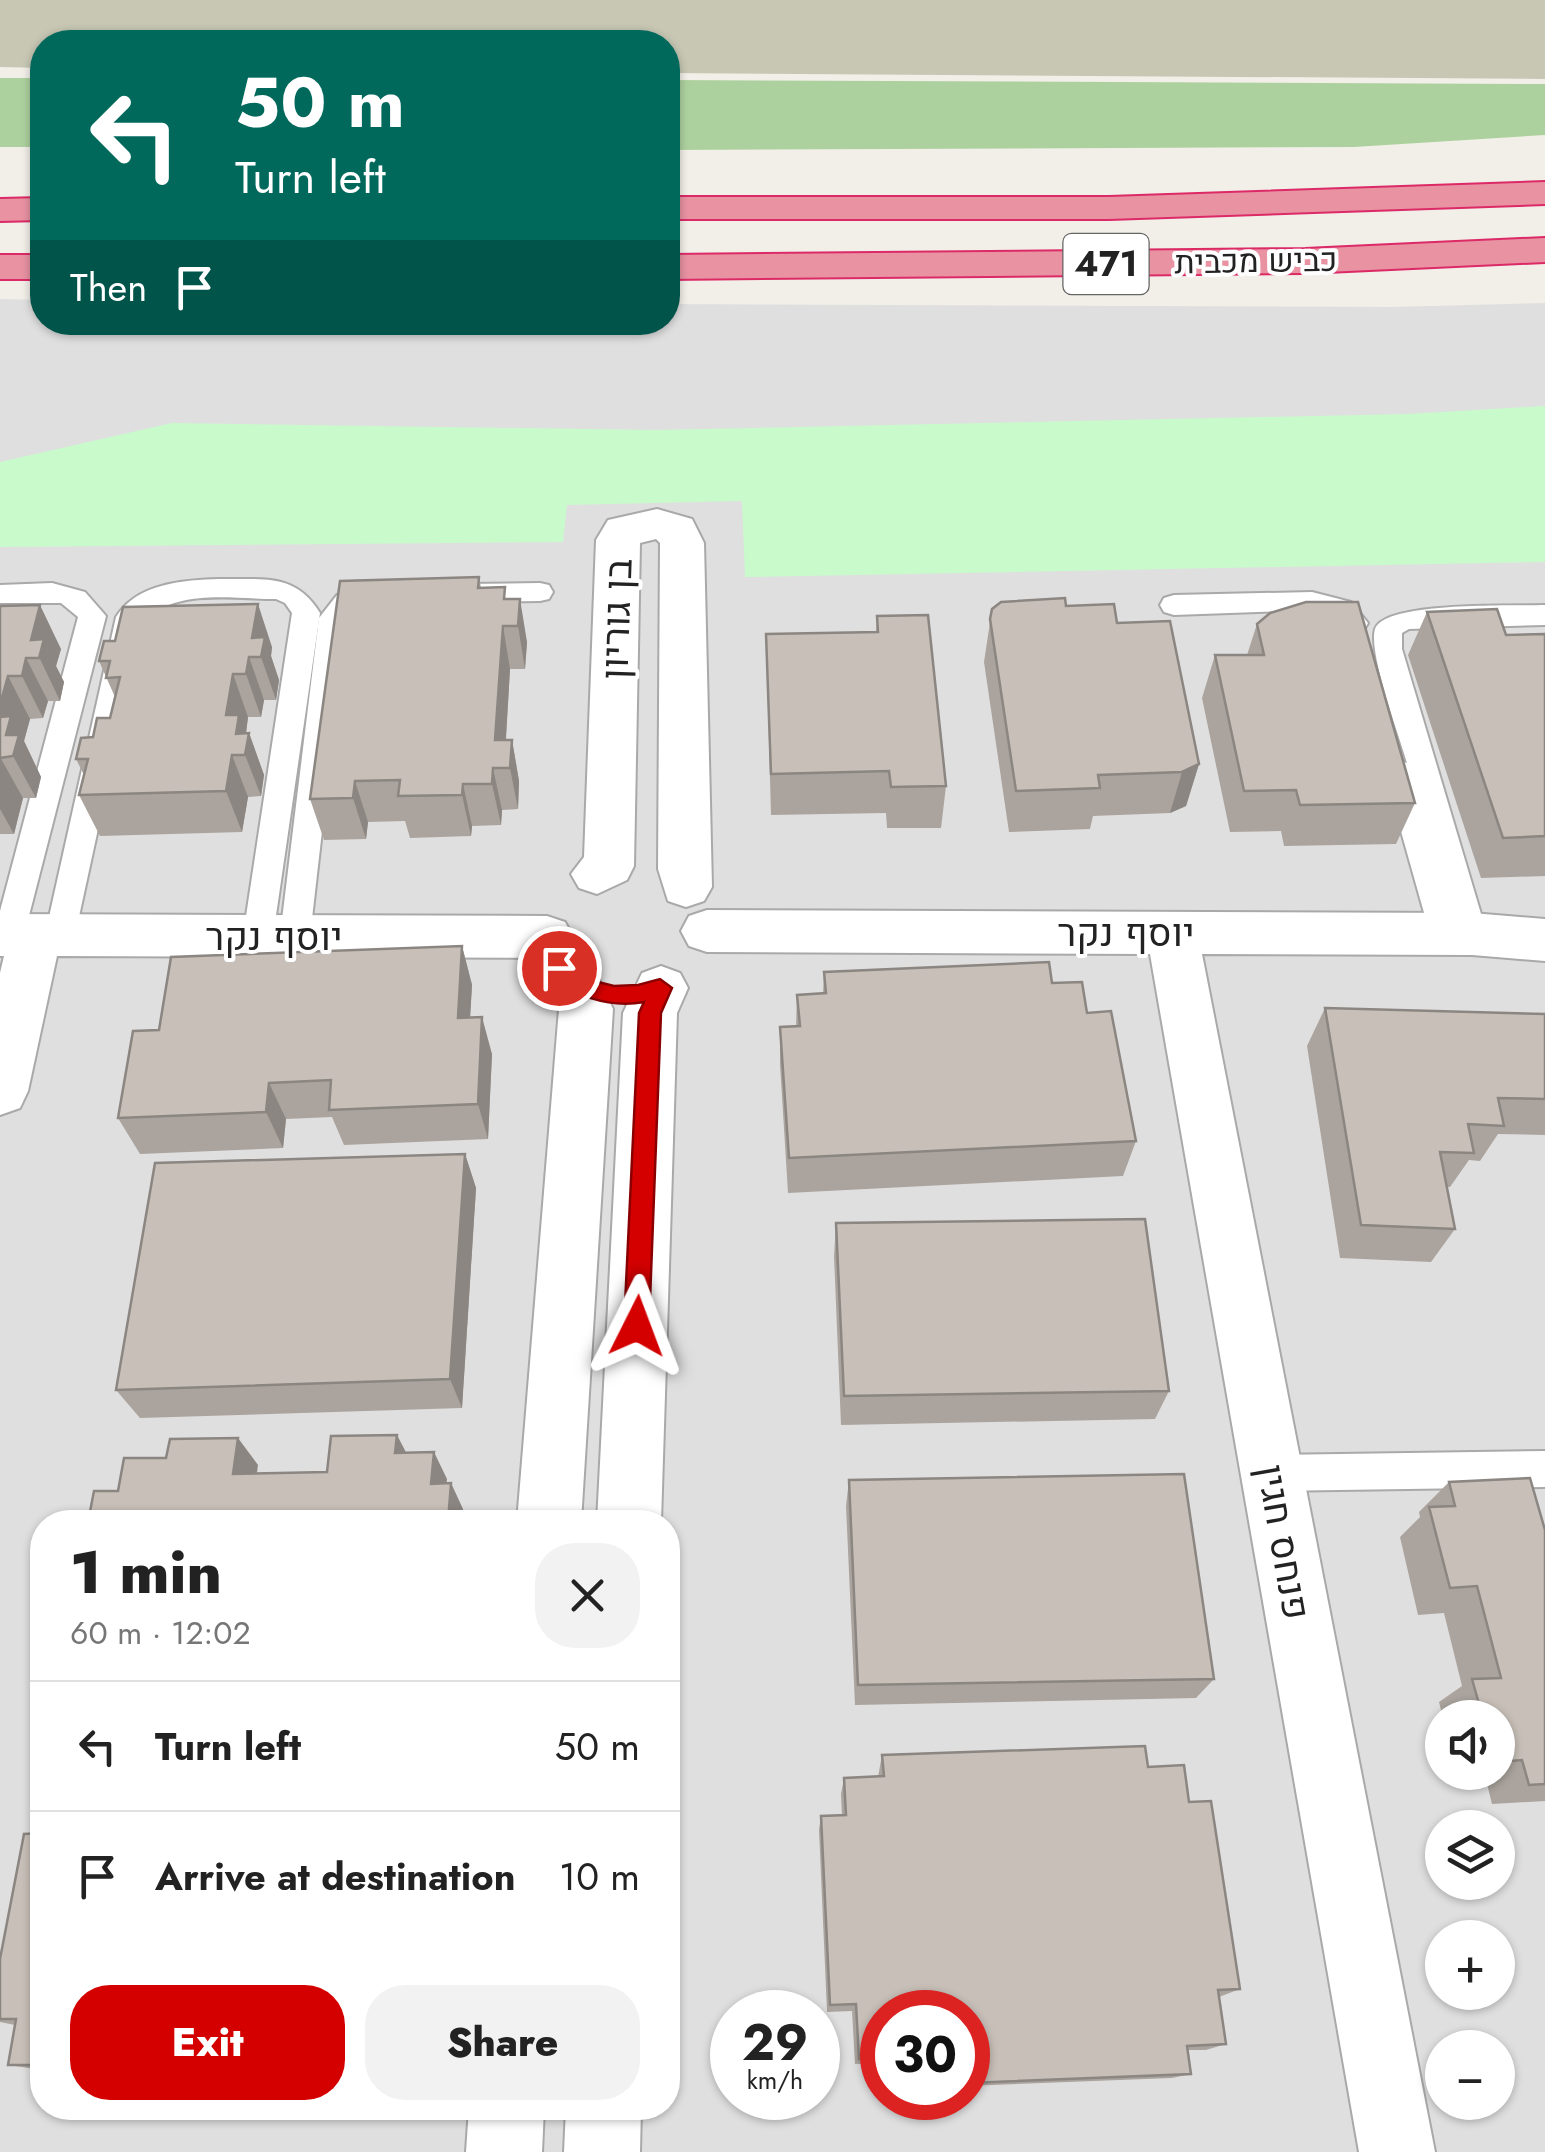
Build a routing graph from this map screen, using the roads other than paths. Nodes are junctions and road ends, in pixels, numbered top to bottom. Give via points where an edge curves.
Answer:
1 (1545, 193) edge
2 (680, 208) edge
3 (0, 210) edge
4 (30, 210) edge
5 (1545, 250) edge
6 (0, 267) edge
7 (680, 267) edge
8 (30, 268) edge
9 (540, 592) dead end
10 (0, 594) edge
11 (390, 594) edge
12 (427, 594) edge
13 (1174, 605) dead end
14 (1545, 616) edge
15 (597, 874) junction
16 (696, 909) junction
17 (1172, 932) junction
18 (1458, 934) junction
19 (26, 935) edge
20 (277, 936) junction
21 (1545, 940) edge
22 (560, 958) junction
23 (660, 988) junction
24 (0, 1091) edge
25 (1545, 1469) edge
26 (1272, 1473) junction
27 (550, 1510) edge
28 (629, 1510) edge
29 (506, 2120) edge
30 (603, 2120) edge
31 (504, 2152) edge
32 (602, 2152) edge
33 (1397, 2152) edge

1 - 2 highway, כביש מכבית / 471 via 1109,208
3 - 4 highway
5 - 7 highway, כביש מכבית / 471 via 1305,261
6 - 8 highway
9 - 12 lane
10 - 19 lane via 71,594 92,616
11 - 20 lane via 348,602 333,618
13 - 18 lane via 1312,602 1341,609 1356,626
14 - 18 lane via 1403,620 1388,629
15 - 16 street via 645,869
15 - 16 street, בן גוריון via 609,866 618,540 624,531 657,524 676,530 682,543 682,869
15 - 22 street via 576,884 550,918
16 - 17 street, יוסף נקר
16 - 23 street via 694,964
17 - 18 street, יוסף נקר
17 - 26 street, פנחס חגין
18 - 21 street, יוסף נקר
19 - 20 street, יוסף נקר
19 - 20 lane via 130,617 144,600 166,592 278,590 295,596 306,614
19 - 24 street
20 - 22 street, יוסף נקר
22 - 23 street via 614,995
22 - 27 street via 586,1010
23 - 28 street via 650,1013
25 - 26 lane
26 - 33 street, פנחס חגין
29 - 31 street
30 - 32 street

